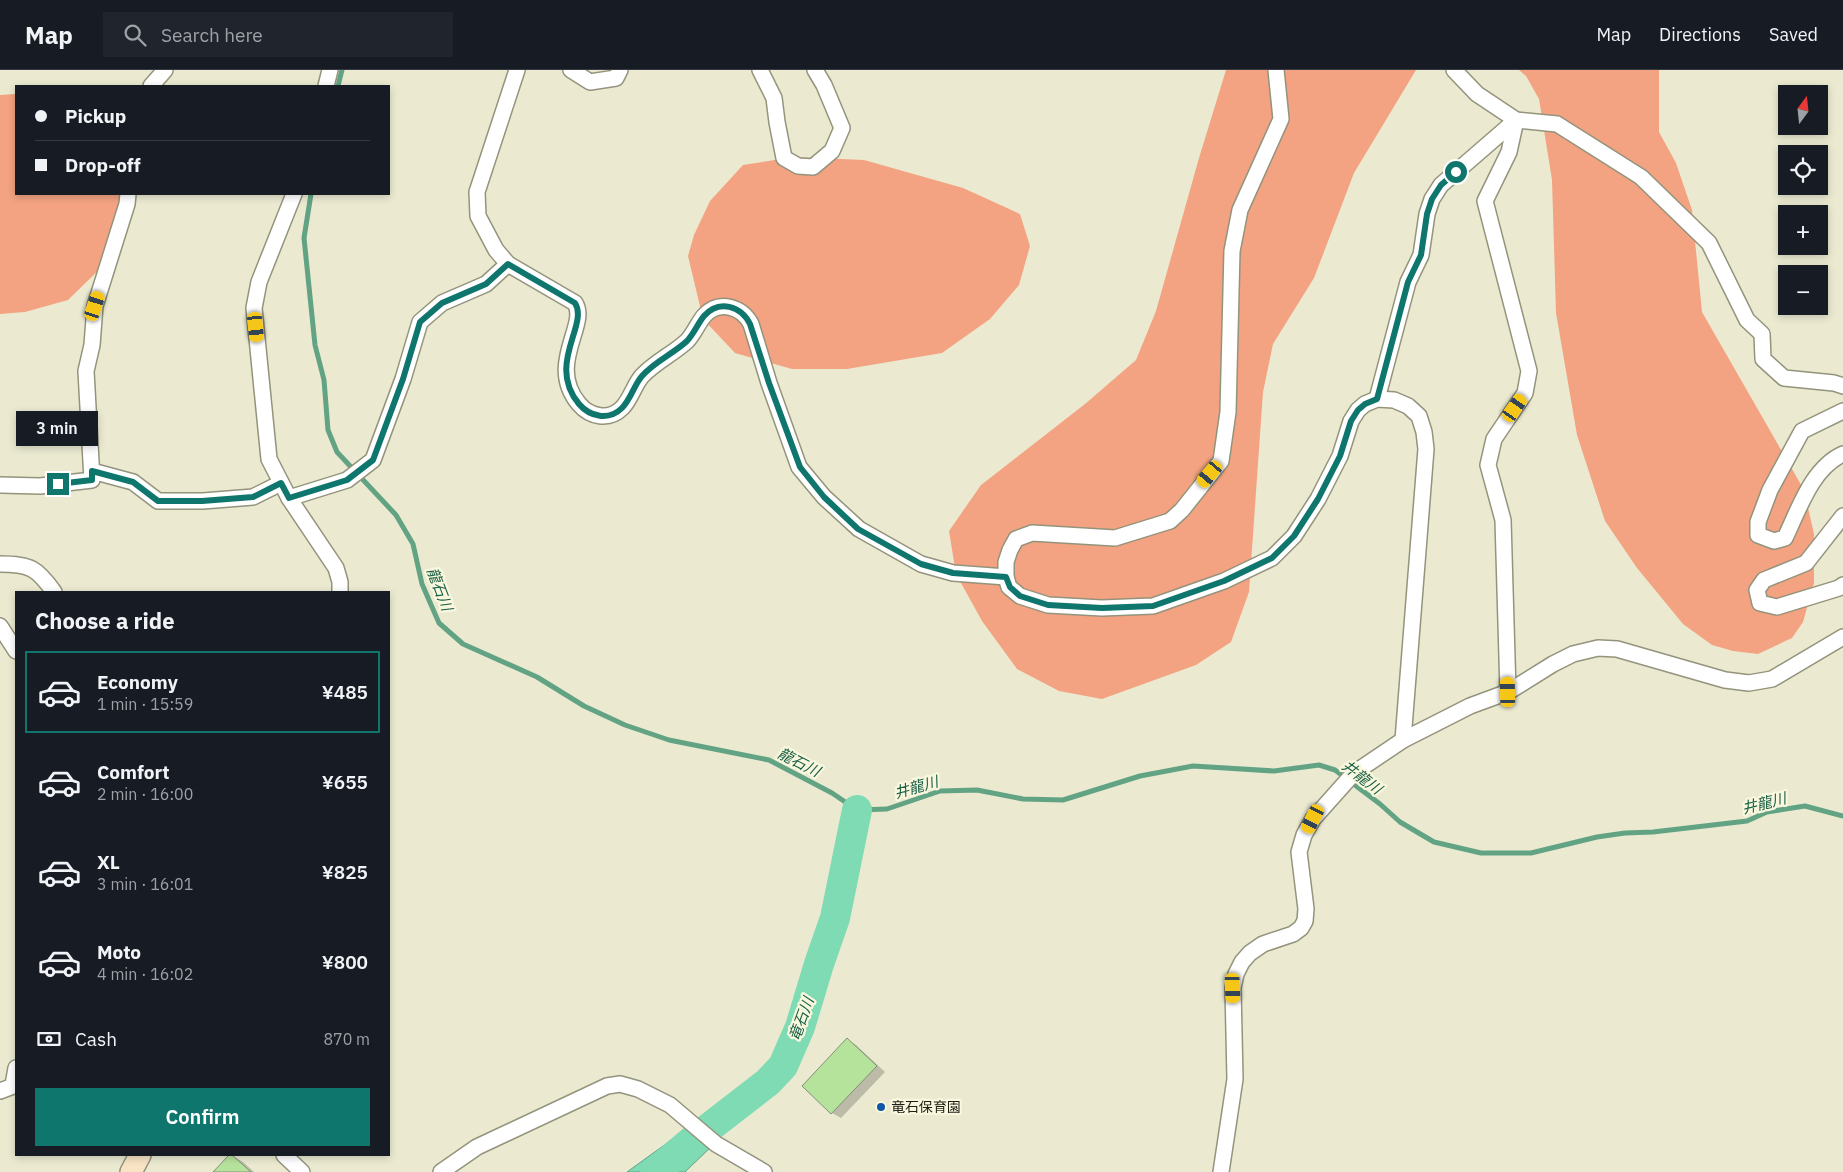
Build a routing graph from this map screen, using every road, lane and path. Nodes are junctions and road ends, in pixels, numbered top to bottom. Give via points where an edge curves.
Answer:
1 (165, 70) edge
2 (330, 70) edge
3 (517, 70) edge
4 (571, 70) edge
5 (620, 70) edge
6 (760, 70) edge
7 (815, 70) edge
8 (1276, 70) edge
9 (1454, 70) edge
10 (152, 85) edge
11 (326, 85) edge
12 (1516, 120) junction
13 (128, 195) edge
14 (294, 195) edge
15 (508, 264) junction
16 (1843, 386) edge
17 (1377, 399) junction
18 (1843, 411) edge
19 (1843, 454) edge
20 (92, 471) junction
21 (281, 483) junction
22 (0, 485) edge
23 (289, 498) junction
24 (1843, 516) edge
25 (0, 564) edge
26 (1006, 577) junction
27 (1843, 586) edge
28 (53, 591) edge
29 (340, 591) edge
30 (0, 626) edge
31 (1843, 637) edge
32 (15, 649) edge
33 (1508, 692) junction
34 (1403, 740) junction
35 (15, 1071) edge
36 (10, 1087) edge
37 (139, 1156) edge
38 (285, 1156) edge
39 (131, 1172) edge
40 (302, 1172) edge
41 (441, 1172) edge
42 (764, 1172) edge
43 (1222, 1172) edge

1 - 10 street
2 - 11 street
3 - 15 street via 477,192 478,216 496,250
4 - 5 street via 590,82 616,78
6 - 7 street via 774,98 784,158 798,166 812,167 832,151 842,128
8 - 26 street via 1281,119 1240,210 1232,251 1228,412 1221,461 1170,521 1115,538 1032,533 1016,539 1006,562
9 - 12 street via 1477,94
12 - 16 street via 1557,124 1642,177 1709,243 1747,320 1762,334 1763,359 1784,378 1834,382
12 - 17 street via 1441,185 1432,199 1421,255 1408,282
12 - 33 street via 1509,152 1486,201 1529,371 1526,393 1494,439 1488,464 1503,520
13 - 20 street via 95,306 86,371
14 - 21 street via 260,282 254,308 269,459
15 - 23 street via 486,284 442,303 420,322 373,460 347,480
15 - 26 street via 575,303 578,308 579,317 565,363 568,383 578,403 598,416 612,414 622,408 639,379 689,339 712,309 721,306 739,310 750,324 800,467 824,497 858,529 921,564 953,573
17 - 26 street via 1358,410 1318,499 1294,536 1272,558 1224,581 1153,606 1048,605 1020,596 1010,587
17 - 34 street via 1394,400 1419,416 1426,449
18 - 19 street via 1802,431 1770,490 1758,522 1758,535 1774,541 1785,538 1815,479 1833,459
20 - 21 street via 133,482 158,501 253,497
20 - 22 street via 92,480 40,486
21 - 23 street
23 - 29 street via 336,568
24 - 27 street via 1806,563 1764,580 1757,590 1760,603 1777,607
25 - 28 street via 27,566 42,575
30 - 32 street
31 - 33 street via 1772,679 1749,683 1726,680 1617,649 1598,648 1573,654
33 - 34 street via 1470,706
34 - 43 street via 1349,778 1313,819 1299,852 1305,922 1293,934 1263,944 1250,953 1236,974 1233,988 1235,1079
35 - 36 street
37 - 39 street
38 - 40 street
41 - 42 street via 477,1147 607,1086 620,1084 670,1105 716,1144

